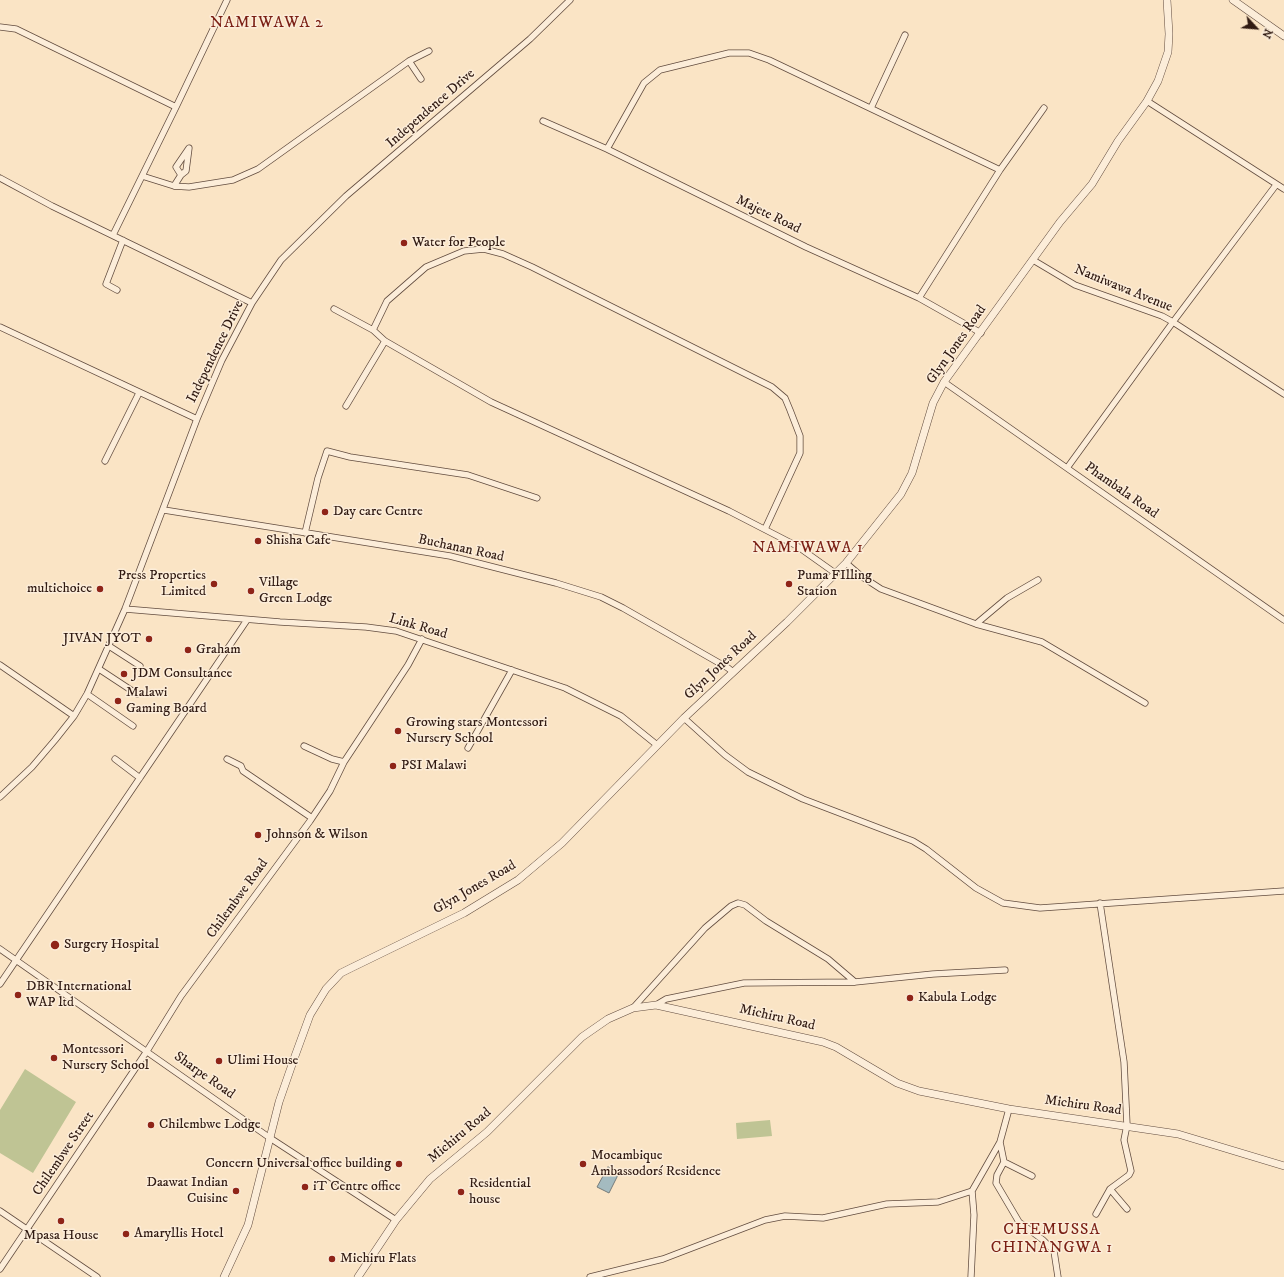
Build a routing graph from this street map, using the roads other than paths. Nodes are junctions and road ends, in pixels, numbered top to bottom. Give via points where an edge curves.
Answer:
1 (227, 0) edge
2 (570, 0) edge
3 (1167, 0) edge
4 (1233, 0) edge
5 (0, 27) edge
6 (905, 35) dead end
7 (1284, 36) edge
8 (429, 51) dead end
9 (409, 61) junction
10 (421, 80) dead end
11 (1147, 101) junction
12 (176, 107) junction
13 (871, 108) junction
14 (1044, 108) dead end
15 (543, 122) dead end
16 (607, 149) junction
17 (1000, 170) junction
18 (181, 175) dead end
19 (142, 176) junction
20 (0, 178) edge
21 (1276, 185) junction
22 (174, 186) junction
23 (1284, 189) edge
24 (113, 235) junction
25 (123, 240) junction
26 (1033, 260) junction
27 (117, 290) dead end
28 (919, 298) junction
29 (252, 303) junction
30 (334, 309) dead end
31 (1173, 322) junction
32 (0, 327) edge
33 (373, 330) junction
34 (981, 333) junction
35 (385, 342) junction
36 (944, 382) junction
37 (139, 392) junction
38 (1284, 394) edge
39 (346, 406) dead end
40 (197, 419) junction
41 (105, 461) dead end
42 (1068, 468) junction
43 (538, 498) dead end
44 (164, 510) junction
45 (765, 529) junction
46 (305, 533) junction
47 (846, 563) junction
48 (836, 573) junction
49 (1038, 580) dead end
50 (125, 609) junction
51 (247, 620) junction
52 (1284, 620) edge
53 (976, 624) junction
54 (422, 639) junction
55 (109, 646) junction
56 (0, 665) edge
57 (140, 666) dead end
58 (99, 669) junction
59 (512, 670) junction
60 (733, 672) junction
61 (87, 694) junction
62 (136, 694) dead end
63 (1145, 703) dead end
64 (74, 716) junction
65 (684, 718) junction
66 (133, 726) dead end
67 (657, 744) junction
68 (304, 746) dead end
69 (468, 748) dead end
70 (115, 759) dead end
71 (227, 759) dead end
72 (344, 762) junction
73 (140, 778) junction
74 (0, 797) edge
75 (312, 818) junction
76 (1284, 891) edge
77 (1100, 903) junction
78 (0, 949) edge
79 (17, 960) junction
80 (1005, 970) dead end
81 (855, 982) junction
82 (0, 984) edge
83 (656, 1005) junction
84 (634, 1008) junction
85 (147, 1051) junction
86 (1009, 1109) junction
87 (1127, 1125) junction
88 (270, 1138) junction
89 (1000, 1142) junction
90 (1004, 1162) junction
91 (1284, 1166) edge
92 (1032, 1176) dead end
93 (1110, 1189) junction
94 (972, 1191) junction
95 (1127, 1209) dead end
96 (0, 1211) edge
97 (1096, 1214) dead end
98 (396, 1220) junction
99 (28, 1230) junction
100 (0, 1269) edge
101 (1059, 1276) edge
102 (97, 1277) edge
103 (224, 1277) edge
104 (358, 1277) edge
105 (590, 1277) edge
106 (971, 1277) edge

1 - 12 street
2 - 29 street, Independence Drive via 530,39 313,226 281,260
3 - 11 street, Glyn Jones Road via 1168,52 1158,81
4 - 7 street
5 - 12 street via 16,30
6 - 13 street
8 - 9 street
9 - 10 street
9 - 22 street via 258,169 233,180 189,187
11 - 21 street
11 - 26 street, Glyn Jones Road via 1118,141 1092,184
12 - 19 street
13 - 16 street via 768,60 749,53 729,53 660,70 644,83
13 - 17 street
14 - 17 street
15 - 16 street, Majete Road
16 - 28 street, Majete Road via 806,247
17 - 28 street
18 - 22 street
19 - 22 street
19 - 24 street
20 - 24 street
21 - 23 street
21 - 31 street
24 - 25 street
25 - 27 street via 106,284
25 - 29 street
26 - 31 street, Namiwawa Avenue via 1075,286
26 - 34 street, Glyn Jones Road
28 - 34 street, Majete Road
29 - 40 street, Independence Drive via 222,360
30 - 33 street
31 - 38 street, Namiwawa Avenue
31 - 42 street
32 - 37 street
33 - 35 street
33 - 45 street via 387,301 426,267 464,251 484,249 524,264 772,387 785,398 800,436 800,452
34 - 36 street, Glyn Jones Road
35 - 39 street
35 - 45 street via 491,402 729,510
36 - 42 street, Phambala Road
36 - 47 street, Glyn Jones Road via 933,403 912,473 901,494
37 - 40 street
37 - 41 street
40 - 44 street, Independence Drive
42 - 52 street, Phambala Road
43 - 46 street via 468,475 350,457 327,451
44 - 46 street, Buchanan Road
44 - 50 street, Independence Drive
45 - 48 street via 797,546
46 - 60 street, Buchanan Road via 450,556 601,597
47 - 48 street, Glyn Jones Road
47 - 53 street via 881,589
48 - 60 street, Glyn Jones Road
49 - 53 street via 1007,598
50 - 51 street, Link Road
50 - 55 street, Independence Drive
51 - 54 street, Link Road via 366,627 396,631
51 - 73 street
53 - 63 street via 1042,642
54 - 59 street, Link Road
54 - 72 street, Chilembwe Road via 408,665
55 - 57 street
55 - 58 street, Independence Drive
56 - 64 street
58 - 61 street, Independence Drive
58 - 62 street
59 - 67 street, Link Road via 565,688 598,703 621,716
59 - 69 street
60 - 65 street, Glyn Jones Road
61 - 64 street, Independence Drive
61 - 66 street
64 - 74 street, Independence Drive via 32,768
65 - 67 street, Glyn Jones Road
65 - 77 street via 748,772 803,799 913,841 992,899 1014,906 1040,908
67 - 88 street, Glyn Jones Road via 562,843 518,880 464,913 364,960 341,973 333,981 310,1015 279,1102
68 - 72 street
70 - 73 street
71 - 75 street via 241,766 243,771
72 - 75 street, Chilembwe Road via 330,791
73 - 79 street
75 - 85 street, Chilembwe Road via 181,996
76 - 77 street
77 - 87 street via 1120,1023
78 - 79 street, Sharpe Road
79 - 82 street
79 - 85 street, Sharpe Road
80 - 81 street
81 - 83 street via 744,983 666,999
81 - 84 street via 828,959 738,903 704,928
83 - 84 street, Michiru Road
83 - 86 street, Michiru Road via 823,1042 836,1046 905,1087
84 - 98 street, Michiru Road via 608,1019 582,1037 487,1132 430,1179
85 - 88 street, Sharpe Road
85 - 99 street, Chilembwe Street
86 - 87 street, Michiru Road
86 - 89 street
87 - 91 street, Michiru Road via 1178,1134
87 - 93 street via 1124,1140 1132,1171
88 - 98 street, Sharpe Road
88 - 103 street, Glyn Jones Road via 248,1225
89 - 90 street
89 - 94 street
90 - 92 street
90 - 101 street via 996,1183 1019,1222 1054,1251
93 - 95 street
93 - 97 street
94 - 105 street via 938,1202 887,1204 823,1218 785,1216 765,1220 663,1259
94 - 106 street via 974,1215
96 - 99 street
98 - 104 street, Michiru Road
99 - 100 street, Chilembwe Street
99 - 102 street

